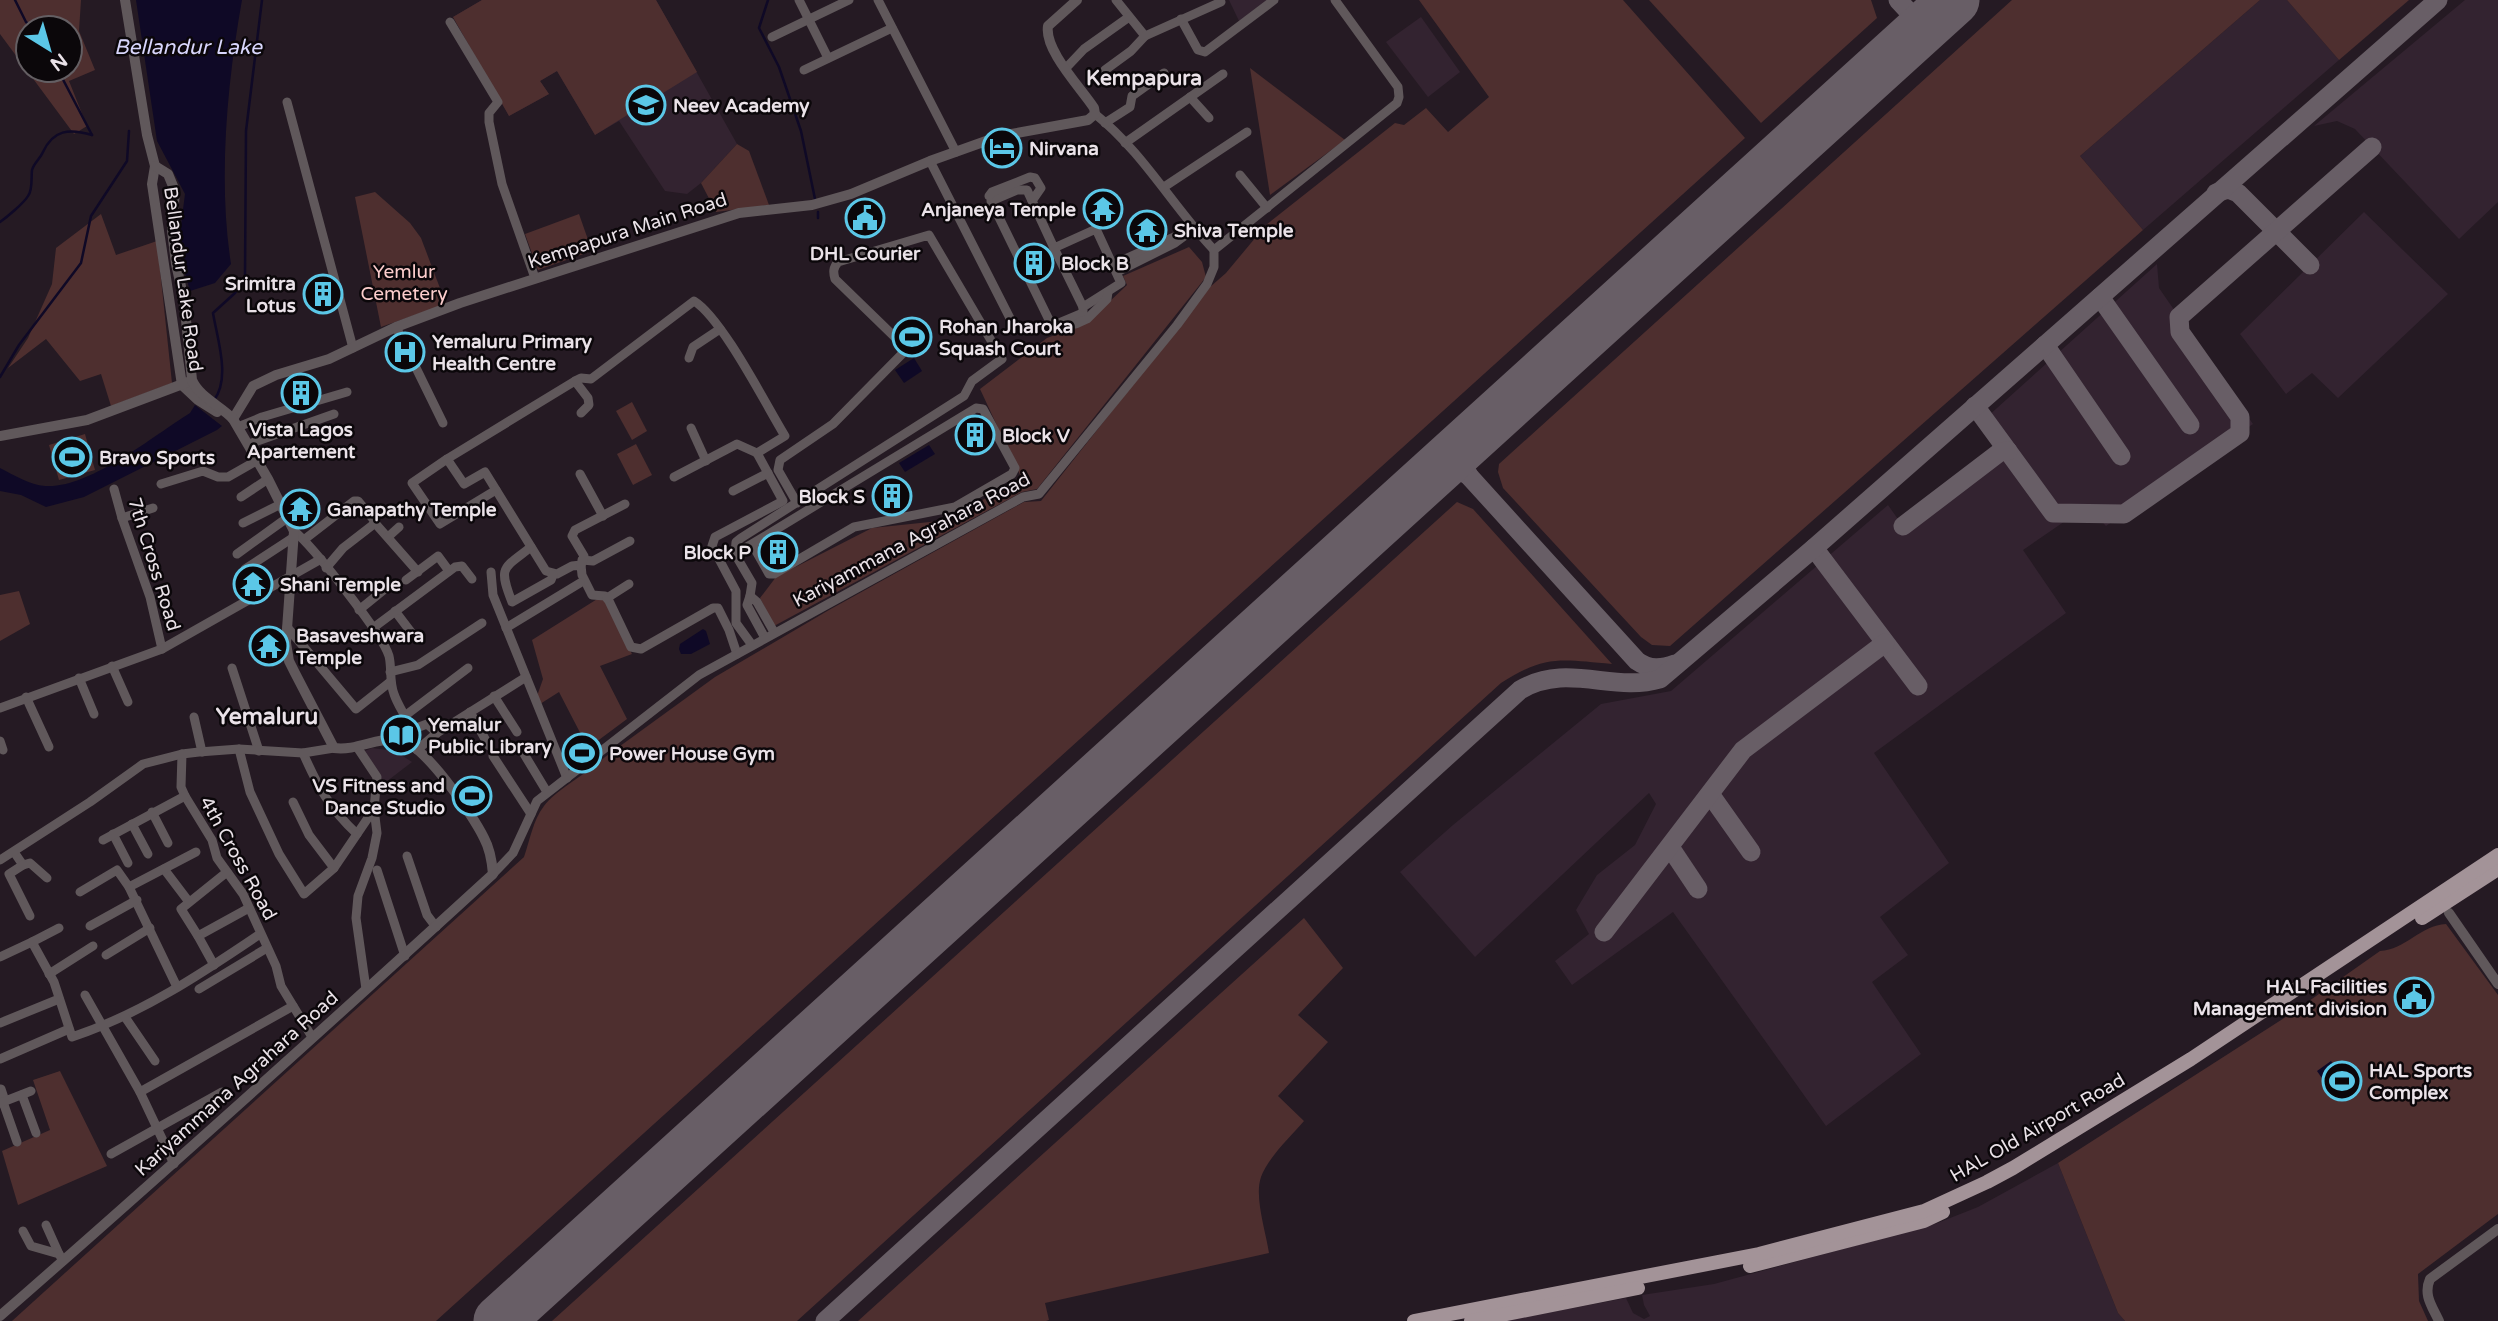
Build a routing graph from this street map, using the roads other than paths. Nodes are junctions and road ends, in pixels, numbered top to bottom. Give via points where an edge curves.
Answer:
1 (125, 0) edge
2 (799, 0) edge
3 (849, 0) edge
4 (878, 0) edge
5 (1077, 0) edge
6 (1274, 0) edge
7 (1335, 0) edge
8 (1121, 2) edge
9 (1221, 2) edge
10 (1129, 17) junction
11 (809, 19) junction
12 (1181, 19) junction
13 (450, 22) dead end
14 (892, 27) junction
15 (1145, 36) junction
16 (772, 37) dead end
17 (828, 58) junction
18 (1066, 68) junction
19 (804, 70) dead end
20 (1105, 70) dead end
21 (1164, 73) dead end
22 (1223, 74) dead end
23 (1190, 97) junction
24 (287, 102) dead end
25 (1095, 114) junction
26 (1209, 118) dead end
27 (1105, 123) junction
28 (1247, 132) dead end
29 (1125, 142) junction
30 (956, 152) junction
31 (930, 161) junction
32 (155, 166) junction
33 (1240, 175) dead end
34 (1164, 187) junction
35 (989, 196) dead end
36 (1032, 201) junction
37 (1267, 208) junction
38 (1194, 229) junction
39 (1054, 248) junction
40 (1214, 250) junction
41 (1115, 268) junction
42 (535, 278) junction
43 (1108, 292) junction
44 (1083, 307) junction
45 (1076, 324) dead end
46 (1014, 326) dead end
47 (396, 327) junction
48 (720, 329) junction
49 (353, 348) junction
50 (689, 358) dead end
51 (575, 381) junction
52 (190, 387) junction
53 (347, 392) dead end
54 (581, 413) dead end
55 (334, 414) dead end
56 (231, 418) junction
57 (443, 423) dead end
58 (691, 428) dead end
59 (0, 436) edge
60 (249, 444) junction
61 (757, 453) junction
62 (447, 459) junction
63 (258, 460) junction
64 (706, 461) junction
65 (768, 473) junction
66 (580, 474) dead end
67 (674, 477) dead end
68 (268, 479) junction
69 (161, 484) dead end
70 (114, 489) dead end
71 (496, 490) junction
72 (733, 491) dead end
73 (241, 497) dead end
74 (797, 503) junction
75 (281, 504) junction
76 (625, 505) dead end
77 (153, 508) dead end
78 (603, 516) junction
79 (122, 518) junction
80 (287, 518) junction
81 (374, 522) junction
82 (243, 523) dead end
83 (399, 527) dead end
84 (298, 536) junction
85 (387, 537) junction
86 (630, 541) dead end
87 (752, 544) junction
88 (531, 547) junction
89 (237, 554) dead end
90 (735, 554) junction
91 (324, 563) junction
92 (582, 563) junction
93 (246, 569) dead end
94 (449, 571) junction
95 (418, 572) junction
96 (491, 572) dead end
97 (290, 575) junction
98 (553, 575) junction
99 (472, 579) dead end
100 (406, 580) dead end
101 (580, 583) dead end
102 (391, 584) dead end
103 (629, 584) dead end
104 (750, 596) junction
105 (607, 598) junction
106 (359, 610) junction
107 (395, 611) junction
108 (482, 623) dead end
109 (731, 623) junction
110 (287, 627) junction
111 (373, 628) junction
112 (506, 628) junction
113 (774, 632) junction
114 (765, 638) junction
115 (417, 640) dead end
116 (752, 645) junction
117 (162, 649) junction
118 (737, 654) junction
119 (112, 666) junction
120 (232, 668) dead end
121 (468, 668) dead end
122 (390, 672) junction
123 (526, 677) junction
124 (79, 678) junction
125 (390, 682) junction
126 (494, 696) junction
127 (26, 697) junction
128 (128, 702) dead end
129 (0, 708) edge
130 (470, 712) junction
131 (94, 714) dead end
132 (406, 715) junction
133 (194, 717) dead end
134 (411, 730) junction
135 (517, 732) dead end
136 (437, 733) junction
137 (489, 746) dead end
138 (49, 747) dead end
139 (357, 747) junction
140 (413, 747) junction
141 (334, 748) junction
142 (239, 749) junction
143 (259, 751) junction
144 (202, 752) junction
145 (303, 753) junction
146 (182, 754) junction
147 (524, 754) dead end
148 (493, 756) dead end
149 (567, 778) junction
150 (547, 792) junction
151 (185, 796) junction
152 (293, 803) dead end
153 (374, 809) junction
154 (152, 812) junction
155 (531, 814) junction
156 (132, 824) junction
157 (113, 834) junction
158 (357, 834) junction
159 (103, 840) dead end
160 (168, 843) dead end
161 (2498, 845) edge
162 (14, 852) junction
163 (196, 852) dead end
164 (148, 854) dead end
165 (2498, 855) edge
166 (407, 856) dead end
167 (0, 860) edge
168 (128, 863) dead end
169 (23, 865) junction
170 (334, 868) junction
171 (164, 869) junction
172 (2498, 869) edge
173 (377, 870) dead end
174 (227, 872) junction
175 (493, 874) junction
176 (47, 878) dead end
177 (2498, 878) edge
178 (129, 887) junction
179 (80, 892) dead end
180 (137, 900) junction
181 (189, 902) junction
182 (249, 908) junction
183 (2429, 908) junction
184 (2449, 912) junction
185 (30, 915) dead end
186 (90, 926) dead end
187 (436, 927) junction
188 (59, 928) dead end
189 (150, 928) junction
190 (260, 934) junction
191 (198, 936) junction
192 (34, 941) junction
193 (93, 946) dead end
194 (267, 948) junction
195 (106, 955) dead end
196 (405, 956) junction
197 (0, 957) edge
198 (215, 965) junction
199 (49, 974) junction
200 (2498, 984) edge
201 (177, 988) junction
202 (199, 989) dead end
203 (366, 989) junction
204 (85, 995) dead end
205 (59, 999) junction
206 (293, 1006) junction
207 (125, 1017) junction
208 (0, 1023) edge
209 (103, 1027) junction
210 (69, 1029) junction
211 (312, 1037) junction
212 (0, 1059) edge
213 (155, 1060) dead end
214 (1, 1089) edge
215 (140, 1092) junction
216 (222, 1092) dead end
217 (3, 1102) edge
218 (157, 1129) junction
219 (36, 1133) dead end
220 (17, 1142) dead end
221 (111, 1154) dead end
222 (174, 1164) junction
223 (46, 1225) dead end
224 (2498, 1229) edge
225 (23, 1231) dead end
226 (61, 1257) junction
227 (1753, 1260) junction
228 (0, 1315) edge
229 (1414, 1321) edge
230 (1471, 1321) edge
231 (2439, 1321) edge

1 - 32 street, Bellandur Lake Road
2 - 11 street
3 - 11 street
4 - 14 street
5 - 18 street via 1047,32
6 - 12 street via 1205,52 1198,50
7 - 37 street via 1398,87 1399,97 1388,111
8 - 10 street
9 - 12 street
10 - 15 street
10 - 18 street
11 - 16 street
11 - 17 street
12 - 15 street
13 - 42 street via 498,102 489,113 489,122 502,184
14 - 17 street
14 - 30 street
15 - 20 street
17 - 19 street
18 - 25 street
21 - 27 street via 1134,94 1130,107
22 - 23 street
23 - 26 street
23 - 29 street
24 - 49 street
25 - 27 street
25 - 30 street, Kempapura Main Road via 1088,120 1013,132
27 - 29 street
28 - 34 street
29 - 34 street
30 - 31 street, Kempapura Main Road
31 - 42 street, Kempapura Main Road via 851,194 812,205 739,213
31 - 46 street
32 - 52 street, Bellandur Lake Road via 152,184
32 - 52 street, Bellandur Lake Road via 168,174 175,191 172,230 184,300
33 - 37 street
34 - 38 street
35 - 36 street via 1030,177 1041,188
36 - 39 street
36 - 44 street via 1027,190 991,201 1052,326 1083,313
37 - 40 street
38 - 40 street
38 - 41 street via 1175,243
39 - 41 street via 1096,229
39 - 44 street
40 - 113 street, Kariyammana Agrahara Road via 1207,284 1043,489
41 - 43 street via 1121,282
42 - 47 street, Kempapura Main Road
43 - 44 street
43 - 45 street via 1107,299
47 - 49 street, Kempapura Main Road
47 - 57 street
48 - 50 street via 692,346
48 - 51 street via 694,301 591,379
48 - 61 street via 785,436
49 - 56 street, Kempapura Main Road via 253,386
51 - 54 street via 588,398 589,405
51 - 62 street
52 - 56 street
52 - 59 street via 87,420
53 - 56 street via 262,417
55 - 60 street
56 - 60 street
58 - 64 street
60 - 63 street
61 - 64 street via 737,444
61 - 65 street
62 - 71 street via 464,484 485,472
62 - 71 street via 412,483 438,523
63 - 68 street
63 - 69 street via 228,477 203,471
64 - 67 street
65 - 72 street
65 - 109 street via 782,501 715,537 712,546 736,591
66 - 78 street
68 - 73 street
68 - 75 street
70 - 79 street, 7th Cross Road
71 - 88 street
74 - 74 street via 778,470 780,460 833,424 904,352 903,345 835,279 834,266 929,234 1002,359 972,381 964,396
74 - 90 street via 741,538 734,546
75 - 80 street
75 - 82 street
76 - 78 street
77 - 79 street
78 - 92 street via 572,536
79 - 117 street, 7th Cross Road via 150,597
80 - 84 street
80 - 89 street
81 - 84 street via 363,504 354,501
81 - 85 street
81 - 91 street, 7th Cross Road
83 - 85 street
84 - 91 street
84 - 93 street
84 - 97 street
85 - 95 street
86 - 92 street
87 - 87 street via 976,408 982,410 1015,468 955,507 854,527 774,574 769,574
87 - 90 street
88 - 98 street
88 - 98 street via 505,567 502,578 512,602
90 - 104 street via 752,583
91 - 97 street, 7th Cross Road
91 - 106 street
92 - 98 street
92 - 105 street via 582,575 592,595
94 - 95 street via 438,556
94 - 99 street via 462,566
94 - 107 street
95 - 100 street
96 - 112 street via 493,595
97 - 110 street
97 - 117 street, 7th Cross Road
101 - 112 street
102 - 106 street
103 - 105 street
104 - 113 street
104 - 114 street via 747,605
105 - 109 street via 636,649 713,608
106 - 111 street
107 - 111 street
107 - 115 street
108 - 122 street via 418,665
109 - 116 street
109 - 118 street
110 - 125 street via 355,709
110 - 141 street via 289,661
111 - 122 street via 388,655
112 - 123 street
113 - 114 street, Kariyammana Agrahara Road
114 - 116 street, Kariyammana Agrahara Road
116 - 118 street, Kariyammana Agrahara Road
117 - 119 street, 7th Cross Road
118 - 149 street, Kariyammana Agrahara Road via 699,676
119 - 124 street, 7th Cross Road
119 - 128 street
120 - 143 street
121 - 132 street
122 - 125 street
123 - 126 street
123 - 149 street
124 - 127 street, 7th Cross Road
124 - 131 street
125 - 132 street
126 - 130 street
126 - 135 street
127 - 129 street, 7th Cross Road
127 - 138 street
130 - 136 street
130 - 137 street
132 - 134 street
133 - 144 street
134 - 136 street via 427,724
134 - 140 street
136 - 140 street
139 - 140 street via 399,739
139 - 141 street
139 - 153 street via 377,777
140 - 175 street via 455,790 484,838
141 - 145 street
142 - 143 street
142 - 144 street
142 - 170 street via 250,792 304,894
143 - 145 street
144 - 146 street
145 - 158 street via 335,813
146 - 151 street, 4th Cross Road
146 - 162 street via 143,764
147 - 150 street
148 - 155 street
149 - 150 street, Kariyammana Agrahara Road
150 - 155 street, Kariyammana Agrahara Road
151 - 154 street
151 - 174 street, 4th Cross Road
152 - 170 street via 309,835
153 - 158 street
153 - 203 street via 377,833 356,918
154 - 156 street
154 - 160 street
155 - 175 street, Kariyammana Agrahara Road via 513,853
156 - 157 street
156 - 164 street
157 - 159 street
157 - 168 street
158 - 170 street
161 - 183 main road via 2432,894
162 - 167 street
162 - 169 street
163 - 171 street
165 - 183 main road
166 - 187 street via 427,915
169 - 176 street via 30,863
169 - 185 street via 9,874
171 - 178 street
171 - 181 street
172 - 183 main road
173 - 196 street
174 - 181 street
174 - 182 street, 4th Cross Road
175 - 187 street, Kariyammana Agrahara Road
177 - 184 main road
178 - 179 street via 117,870
178 - 180 street
180 - 186 street
180 - 189 street
181 - 191 street via 181,909
182 - 190 street, 4th Cross Road
182 - 191 street
183 - 184 main road via 2444,916
183 - 227 main road, HAL Old Airport Road via 2195,1066 1992,1189 1924,1221
184 - 200 street
187 - 196 street, Kariyammana Agrahara Road
188 - 192 street
189 - 195 street
189 - 201 street
190 - 194 street, 4th Cross Road
190 - 198 street
191 - 198 street
192 - 197 street
192 - 199 street
193 - 199 street
194 - 202 street
194 - 206 street, 4th Cross Road
196 - 203 street, Kariyammana Agrahara Road
198 - 201 street
199 - 205 street
201 - 207 street
203 - 211 street, Kariyammana Agrahara Road
204 - 209 street
205 - 208 street
205 - 210 street
206 - 211 street, 4th Cross Road
206 - 215 street
207 - 209 street
207 - 213 street
209 - 210 street via 72,1037
209 - 215 street
210 - 212 street
211 - 222 street, Kariyammana Agrahara Road
214 - 217 street
215 - 218 street
216 - 218 street
217 - 219 street via 27,1093
217 - 220 street
218 - 221 street
218 - 222 street
222 - 226 street, Kariyammana Agrahara Road
223 - 226 street
224 - 231 street via 2430,1279 2427,1296
225 - 226 street via 31,1246
226 - 228 street, Kariyammana Agrahara Road
227 - 229 main road, HAL Old Airport Road
227 - 230 main road, HAL Old Airport Road

